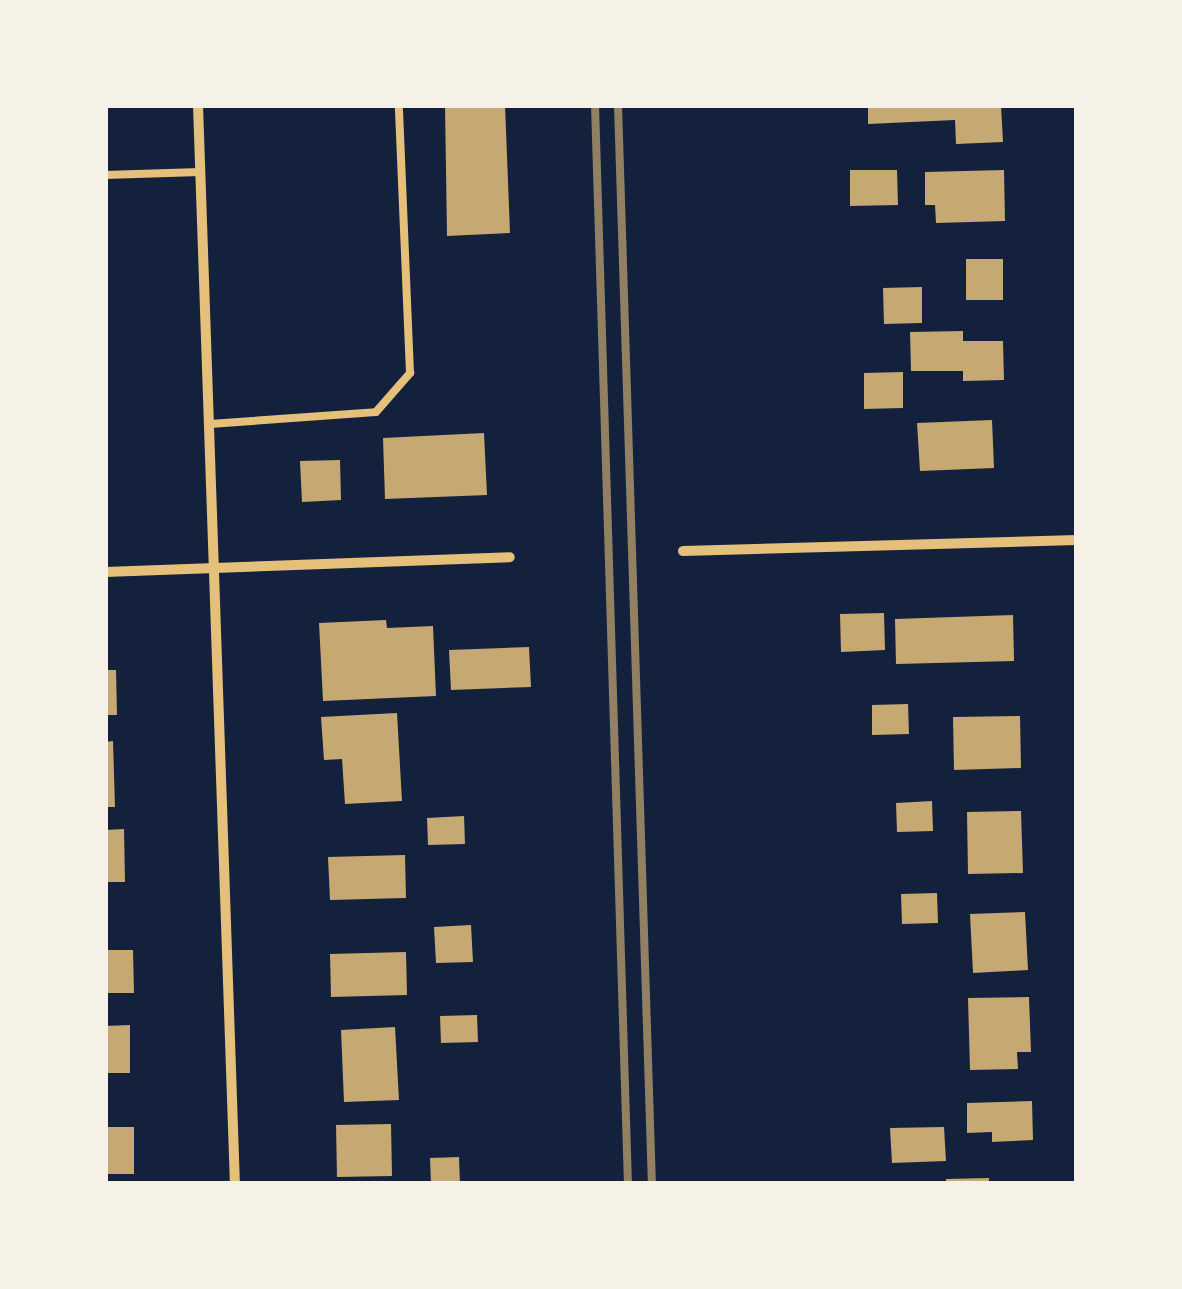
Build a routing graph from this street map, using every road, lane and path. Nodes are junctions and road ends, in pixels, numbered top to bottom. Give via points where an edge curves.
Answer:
1 (198, 105) edge
2 (399, 105) edge
3 (200, 172) junction
4 (105, 175) edge
5 (210, 424) junction
6 (1077, 540) edge
7 (683, 551) dead end
8 (510, 558) dead end
9 (216, 568) junction
10 (105, 572) edge
11 (235, 1184) edge

1 - 3 street
2 - 5 lane via 410,373 376,412
3 - 4 lane
3 - 5 street
5 - 9 street
6 - 7 street
8 - 9 street
9 - 10 street
9 - 11 street

